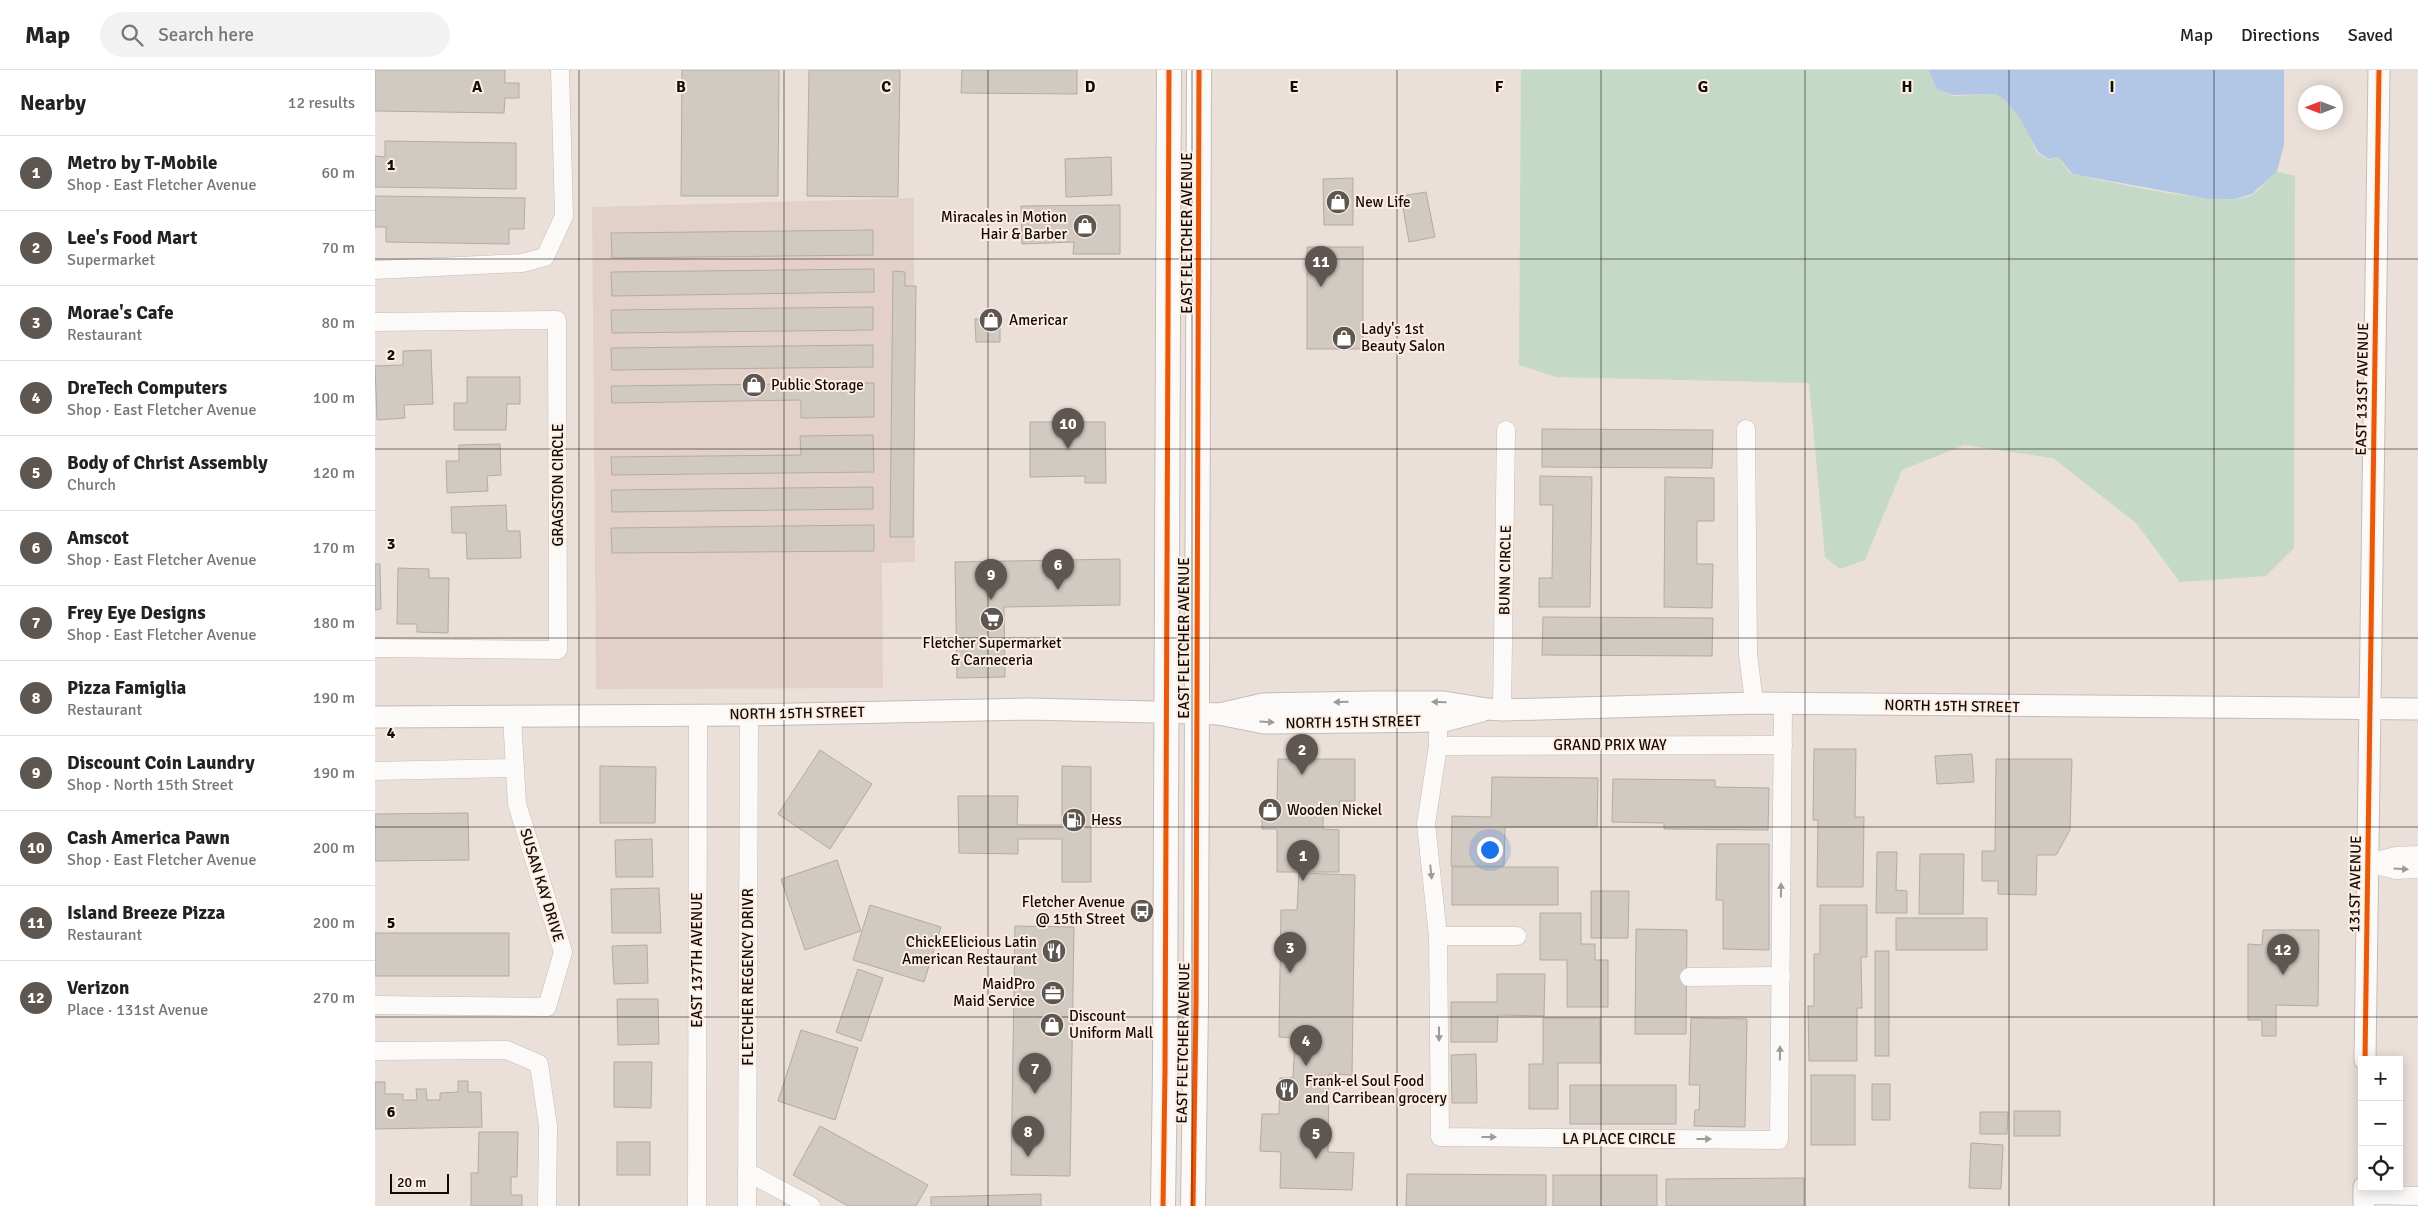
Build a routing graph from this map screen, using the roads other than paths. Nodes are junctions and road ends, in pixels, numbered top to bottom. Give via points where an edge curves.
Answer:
1 (560, 70) edge
2 (1169, 70) edge
3 (1199, 70) edge
4 (2379, 70) edge
5 (1169, 151) junction
6 (1200, 152) junction
7 (375, 270) edge
8 (1168, 307) junction
9 (1199, 308) junction
10 (375, 322) edge
11 (1746, 429) dead end
12 (1506, 430) dead end
13 (375, 648) edge
14 (1754, 703) junction
15 (1783, 704) junction
16 (2371, 709) junction
17 (2418, 709) edge
18 (1494, 710) junction
19 (1165, 713) junction
20 (1196, 713) junction
21 (1219, 714) junction
22 (698, 715) junction
23 (749, 715) junction
24 (375, 717) edge
25 (512, 717) junction
26 (1437, 721) junction
27 (1783, 745) junction
28 (1437, 746) junction
29 (515, 768) junction
30 (375, 771) edge
31 (2418, 855) edge
32 (2368, 863) junction
33 (2418, 869) edge
34 (1438, 936) junction
35 (1517, 936) dead end
36 (1781, 976) junction
37 (1689, 977) dead end
38 (375, 1005) edge
39 (375, 1051) edge
40 (2365, 1056) edge
41 (747, 1172) junction
42 (2364, 1196) edge
43 (2418, 1196) edge
44 (547, 1206) edge
45 (697, 1206) edge
46 (747, 1206) edge
47 (811, 1206) edge
48 (1163, 1206) edge
49 (1193, 1206) edge

1 - 7 street via 563,216 545,257 523,264
2 - 5 main road, EAST FLETCHER AVENUE
3 - 6 main road, EAST FLETCHER AVENUE
4 - 16 street, EAST 131ST AVENUE
5 - 6 main road
5 - 8 main road, EAST FLETCHER AVENUE
6 - 9 main road, EAST FLETCHER AVENUE
8 - 9 main road
8 - 19 main road, EAST FLETCHER AVENUE
9 - 20 main road, EAST FLETCHER AVENUE
10 - 13 street, GRAGSTON CIRCLE via 557,320 558,650
11 - 14 street via 1748,654
12 - 18 street, BUNN CIRCLE
14 - 15 street, NORTH 15TH STREET
14 - 18 street, NORTH 15TH STREET
15 - 16 street, NORTH 15TH STREET
15 - 27 street, LA PLACE CIRCLE
16 - 17 street, NORTH 15TH STREET
16 - 32 street, 131ST AVENUE
18 -> 21 street, NORTH 15TH STREET via 1444,702 1282,703
18 - 26 street, NORTH 15TH STREET
19 - 20 street, NORTH 15TH STREET
19 - 23 street, NORTH 15TH STREET via 1029,710
19 - 48 main road, EAST FLETCHER AVENUE
20 - 21 street, NORTH 15TH STREET
20 - 49 main road, EAST FLETCHER AVENUE
21 -> 26 street, NORTH 15TH STREET via 1264,723
22 - 23 street, NORTH 15TH STREET
22 - 25 street, NORTH 15TH STREET
22 - 45 street, EAST 137TH AVENUE
23 - 41 street, FLETCHER REGENCY DRIVR
24 - 25 street, NORTH 15TH STREET
25 - 29 street, SUSAN KAY DRIVE
26 - 28 street, LA PLACE CIRCLE
27 - 28 street, GRAND PRIX WAY
36 -> 27 street, LA PLACE CIRCLE
28 -> 34 street, LA PLACE CIRCLE via 1426,824
29 - 30 street
29 - 38 street, SUSAN KAY DRIVE via 517,804 563,952 547,1007
31 - 32 street
32 -> 33 street via 2396,870
32 - 40 street, 131ST AVENUE
34 - 35 street
34 -> 36 street, LA PLACE CIRCLE via 1440,1137 1779,1140
36 - 37 street
39 - 44 street via 507,1050 539,1064 548,1126
41 - 46 street, FLETCHER REGENCY DRIVR
41 - 47 street
42 - 43 street

